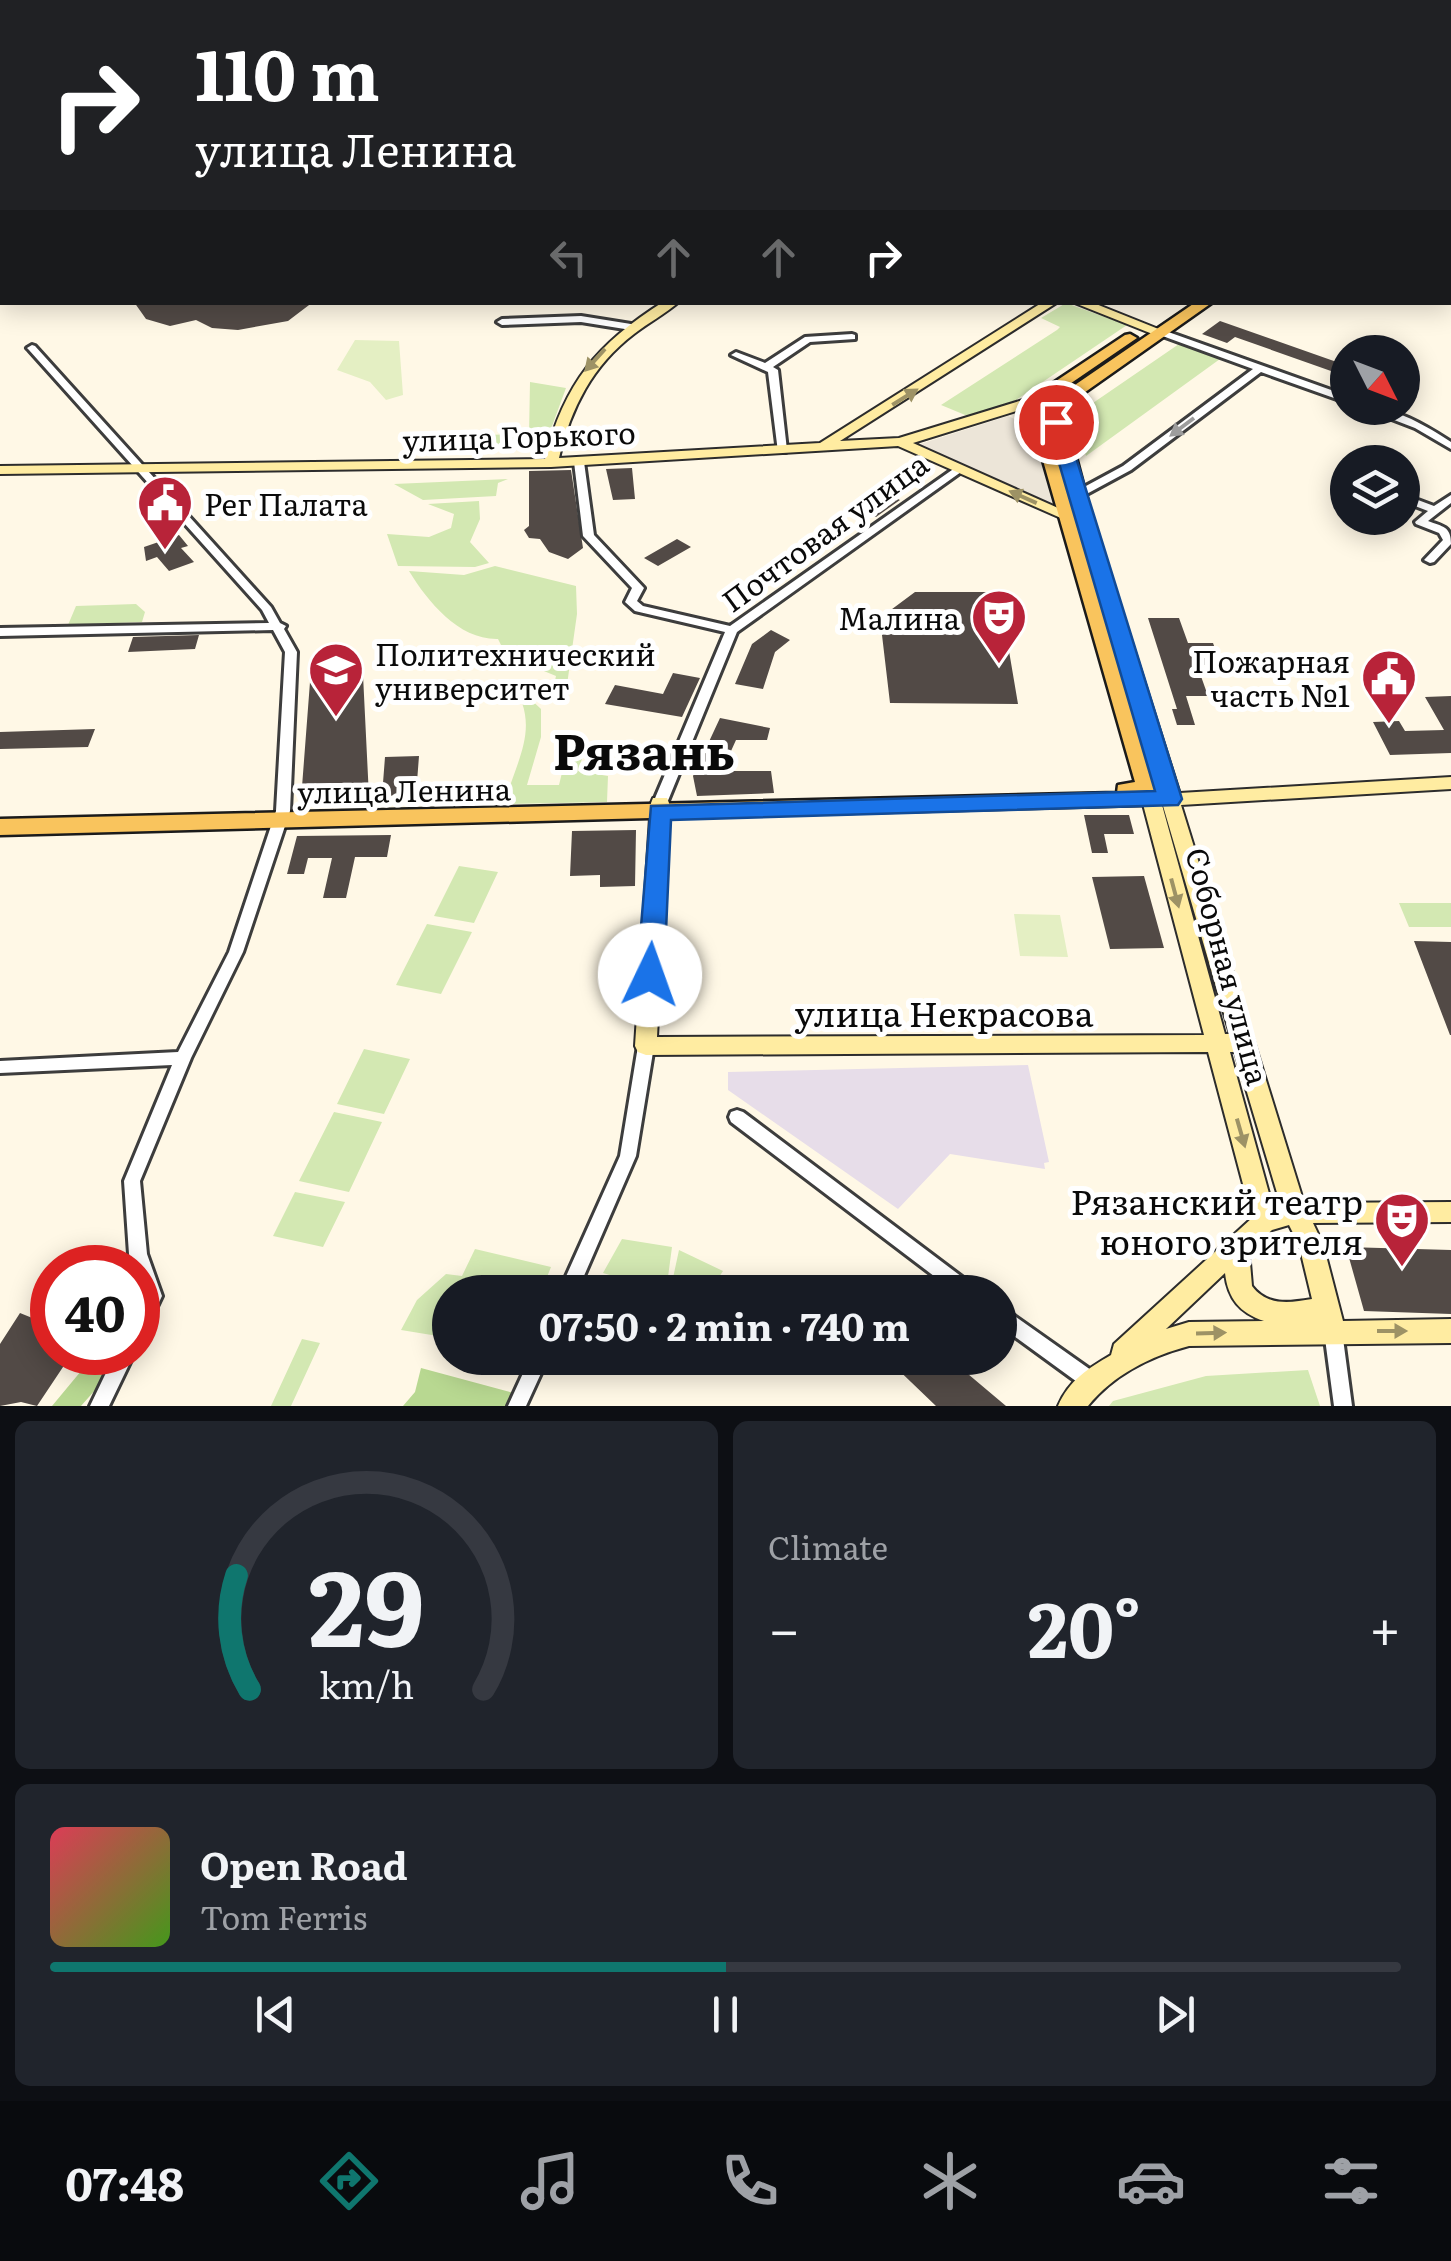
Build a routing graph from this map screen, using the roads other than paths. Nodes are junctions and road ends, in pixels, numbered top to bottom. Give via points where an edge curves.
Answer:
1 (668, 305) edge
2 (1047, 305) edge
3 (1086, 305) edge
4 (1183, 305) edge
5 (1200, 305) edge
6 (502, 322) dead end
7 (631, 326) junction
8 (1154, 330) junction
9 (852, 337) dead end
10 (32, 348) dead end
11 (736, 355) dead end
12 (766, 367) junction
13 (1260, 368) junction
14 (1330, 393) edge
15 (1034, 401) junction
16 (1415, 425) edge
17 (900, 442) junction
18 (1451, 446) edge
19 (821, 447) junction
20 (782, 450) junction
21 (580, 462) junction
22 (551, 463) junction
23 (0, 470) edge
24 (146, 470) junction
25 (956, 472) dead end
26 (1078, 495) junction
27 (1451, 498) edge
28 (1420, 504) edge
29 (1436, 510) junction
30 (1068, 516) junction
31 (1430, 560) dead end
32 (280, 626) junction
33 (732, 630) junction
34 (0, 632) edge
35 (1451, 783) edge
36 (1159, 794) junction
37 (660, 808) junction
38 (282, 817) junction
39 (0, 819) edge
40 (0, 827) edge
41 (1242, 1043) junction
42 (1216, 1044) junction
43 (646, 1046) junction
44 (183, 1058) junction
45 (0, 1067) edge
46 (736, 1117) dead end
47 (1295, 1212) junction
48 (1451, 1212) edge
49 (1265, 1222) junction
50 (137, 1245) edge
51 (1237, 1251) junction
52 (576, 1275) edge
53 (945, 1275) edge
54 (1330, 1318) junction
55 (1275, 1322) junction
56 (1017, 1328) edge
57 (1451, 1331) edge
58 (114, 1375) edge
59 (531, 1375) edge
60 (1090, 1381) junction
61 (1342, 1403) edge
62 (98, 1406) edge
63 (517, 1406) edge
64 (1071, 1406) edge

1 - 7 street
19 -> 2 street
3 - 8 street
4 - 8 main road
5 - 8 main road
6 - 7 street via 581,319
7 -> 22 street via 580,377
8 - 13 street
8 - 15 main road
8 - 26 main road, Соборная улица via 1056,411
9 - 12 street via 808,339
10 - 24 street
11 - 12 street
12 - 20 street via 773,370
13 - 14 street
13 -> 26 street via 1127,468
15 - 17 street, улица Горького
15 - 30 main road, Соборная улица
16 - 18 street
17 - 19 street, улица Горького
30 -> 17 street
19 - 20 street, улица Горького
20 - 21 street, улица Горького
21 - 22 street, улица Горького
21 - 33 street via 588,536 638,588 632,602 655,614
22 - 24 street, улица Горького
23 - 24 street, улица Горького
24 - 32 street
25 - 33 street, Почтовая улица
26 - 36 main road, Соборная улица
27 - 29 street
28 - 29 street
29 - 31 street via 1420,522 1448,540
30 - 36 main road, Соборная улица
32 - 34 street
32 - 38 street via 291,652
33 - 37 street, Почтовая улица
35 - 36 street
36 - 37 main road, улица Ленина
36 - 41 street, Соборная улица
36 -> 42 street, Соборная улица
37 - 38 main road, улица Ленина
37 - 43 street, Почтовая улица
38 - 39 main road, улица Ленина
38 - 40 main road, улица Ленина
38 - 44 street via 236,952
41 - 42 street, улица Некрасова
41 - 47 street, Соборная улица
42 - 43 street, улица Некрасова
42 -> 49 street, Соборная улица
43 - 52 street via 628,1156
44 - 45 street
44 - 50 street via 132,1180
46 - 53 street
47 - 48 street
47 - 49 street
47 - 54 street, Соборная улица
49 - 51 street
51 - 55 street via 1240,1289
51 - 60 street
54 - 55 street
54 -> 57 street
54 - 61 street
60 -> 55 street via 1177,1336
56 - 60 street
58 - 62 street
59 - 63 street
60 - 64 street

